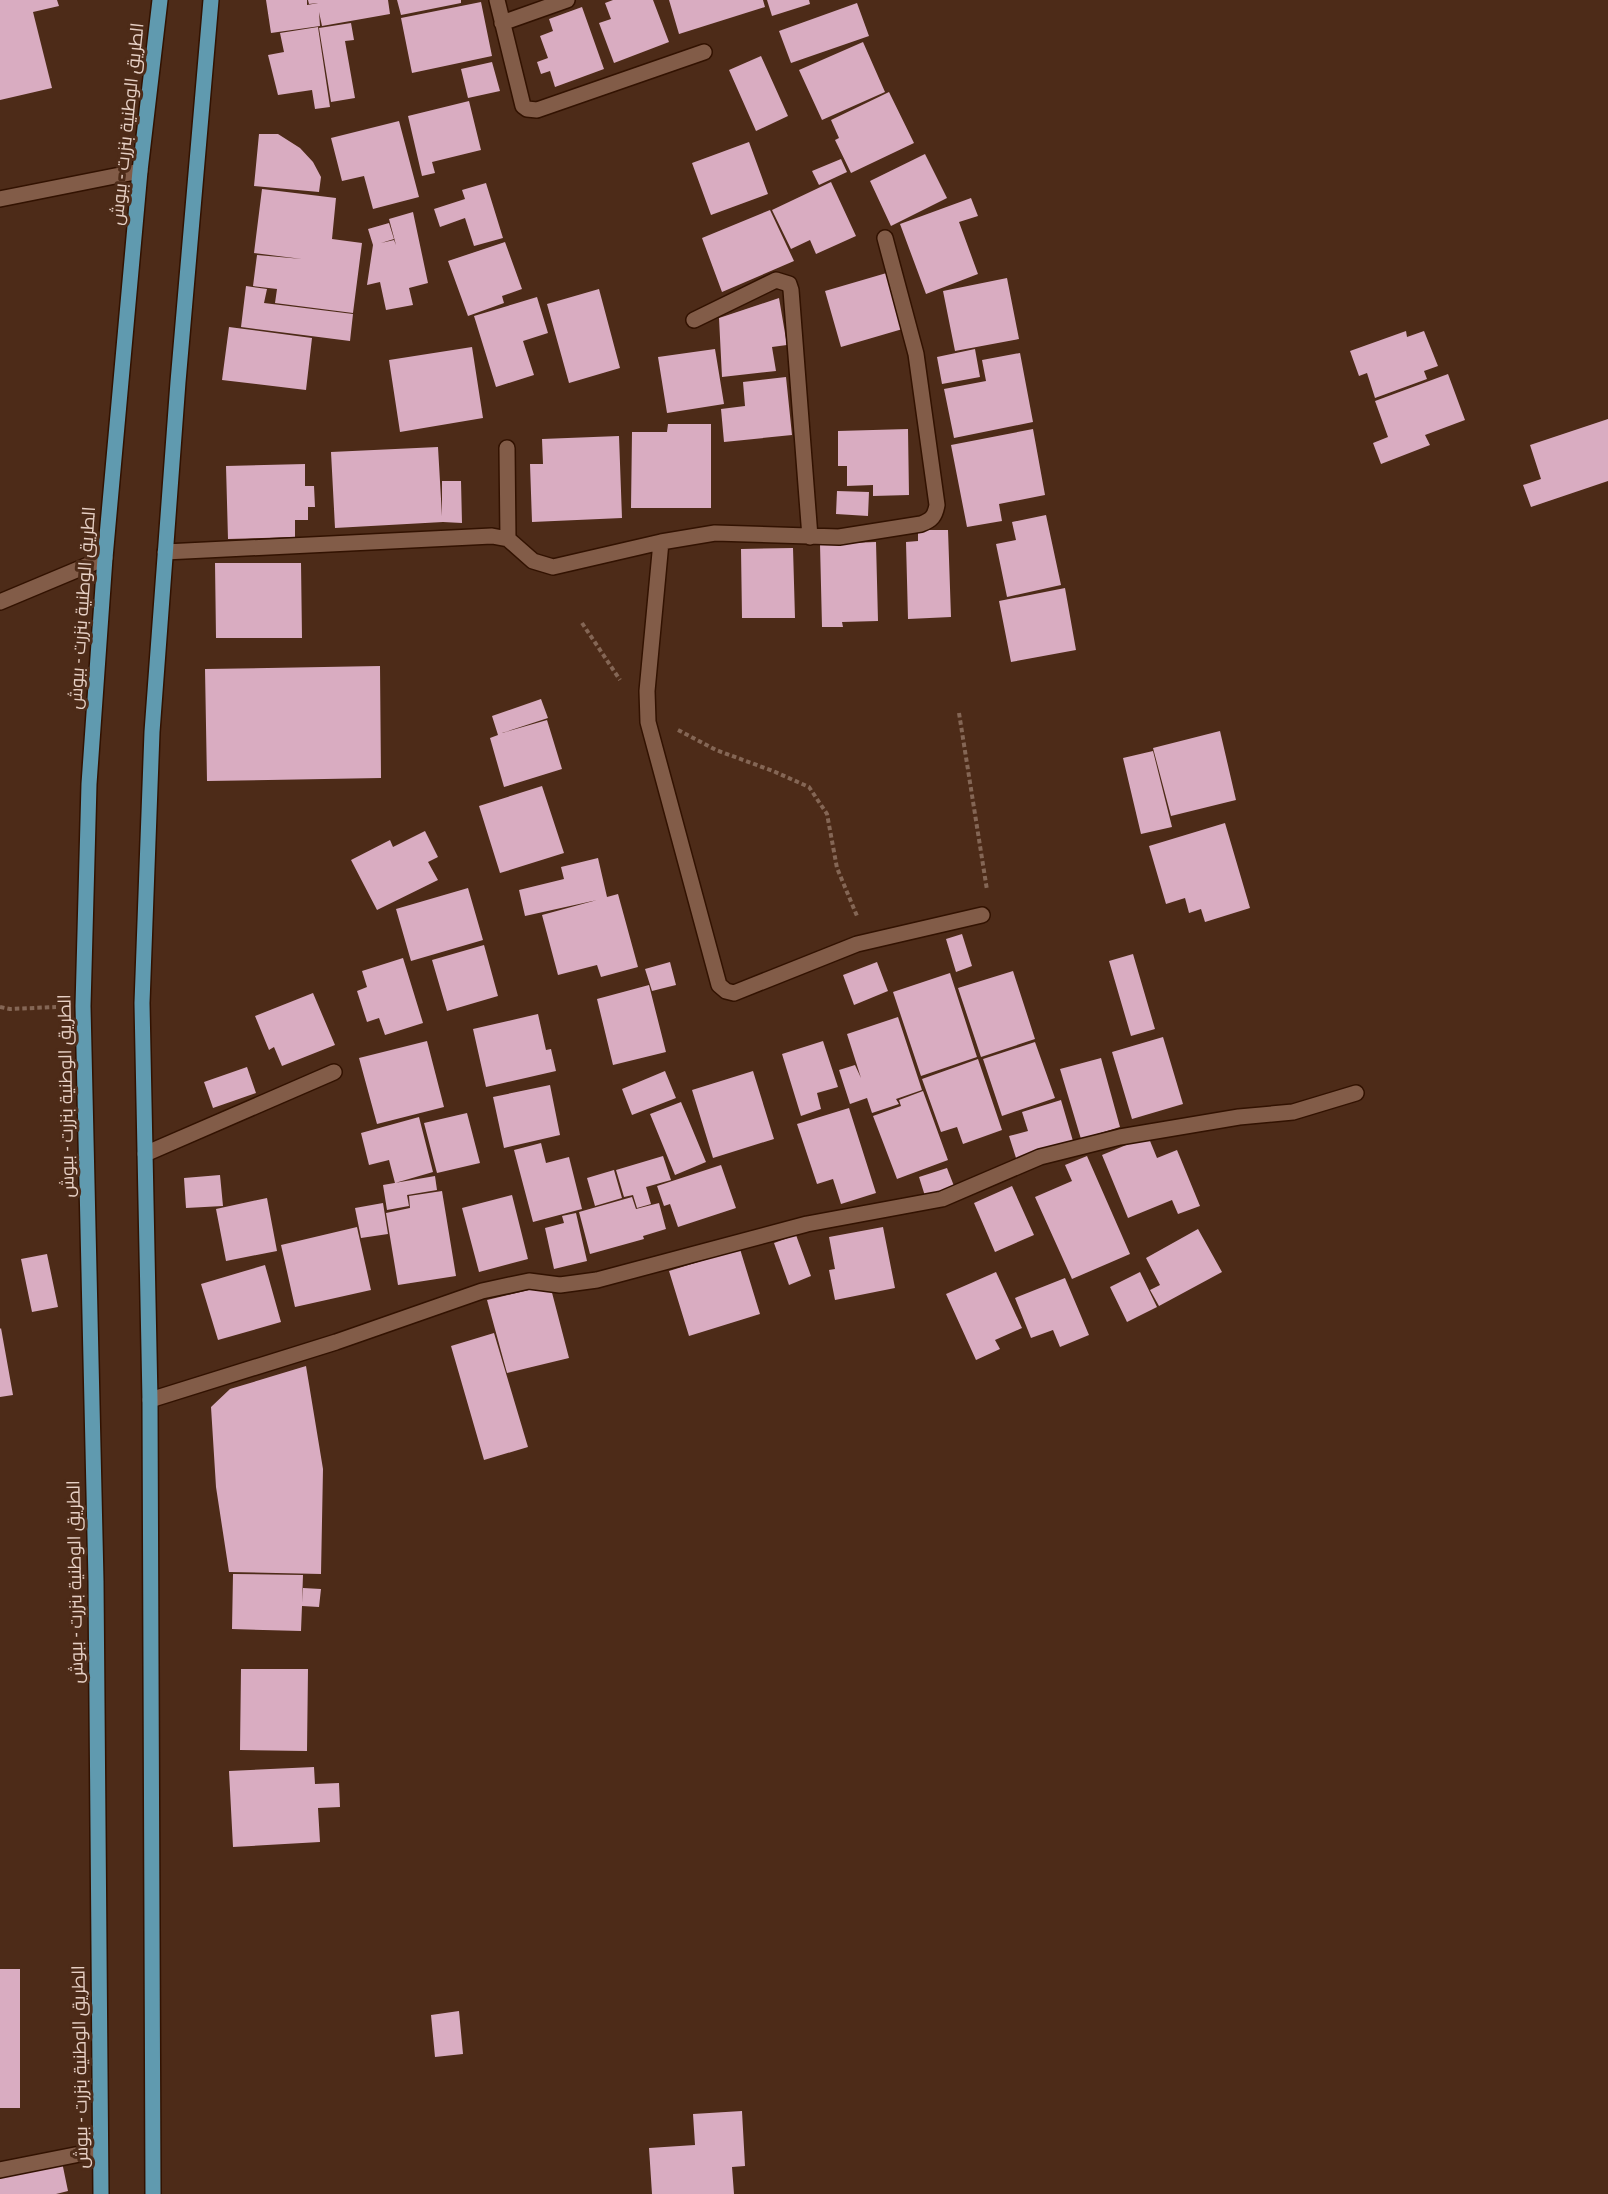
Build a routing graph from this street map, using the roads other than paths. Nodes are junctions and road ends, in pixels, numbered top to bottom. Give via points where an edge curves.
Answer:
1 (160, 0) edge
2 (211, 0) edge
3 (497, 0) edge
4 (567, 0) edge
5 (502, 23) junction
6 (704, 52) dead end
7 (140, 171) junction
8 (0, 199) edge
9 (885, 238) dead end
10 (694, 320) dead end
11 (507, 448) dead end
12 (810, 537) junction
13 (508, 539) junction
14 (661, 543) junction
15 (165, 552) junction
16 (105, 558) junction
17 (0, 602) edge
18 (982, 915) road end
19 (334, 1072) dead end
20 (1356, 1093) dead end
21 (145, 1154) junction
22 (150, 1400) junction
23 (100, 2150) junction
24 (0, 2170) edge
25 (101, 2194) edge
26 (153, 2194) edge

1 - 7 main road, الطريق الوطنية بنزرت - ببوش
2 - 15 main road
3 - 5 street
4 - 5 street
5 - 6 street via 523,106 532,110
7 - 8 street
7 - 16 main road, الطريق الوطنية بنزرت - ببوش
9 - 12 street via 916,354 936,513 932,520 921,524 839,537
10 - 12 street via 776,280 789,284
11 - 13 street
12 - 14 street via 715,533
13 - 14 street via 533,561 553,567
13 - 15 street via 492,536
14 - 18 street via 646,709 719,985 734,993 857,944
15 - 21 main road via 152,732 143,979
16 - 17 street
16 - 23 main road, الطريق الوطنية بنزرت - ببوش via 89,784 83,1006 96,1581
19 - 21 street
20 - 22 street via 1293,1112 1120,1137 1040,1157 942,1199 807,1224 597,1280 560,1285 529,1281 482,1291
21 - 22 main road
22 - 26 main road
23 - 24 street
23 - 25 main road, الطريق الوطنية بنزرت - ببوش

